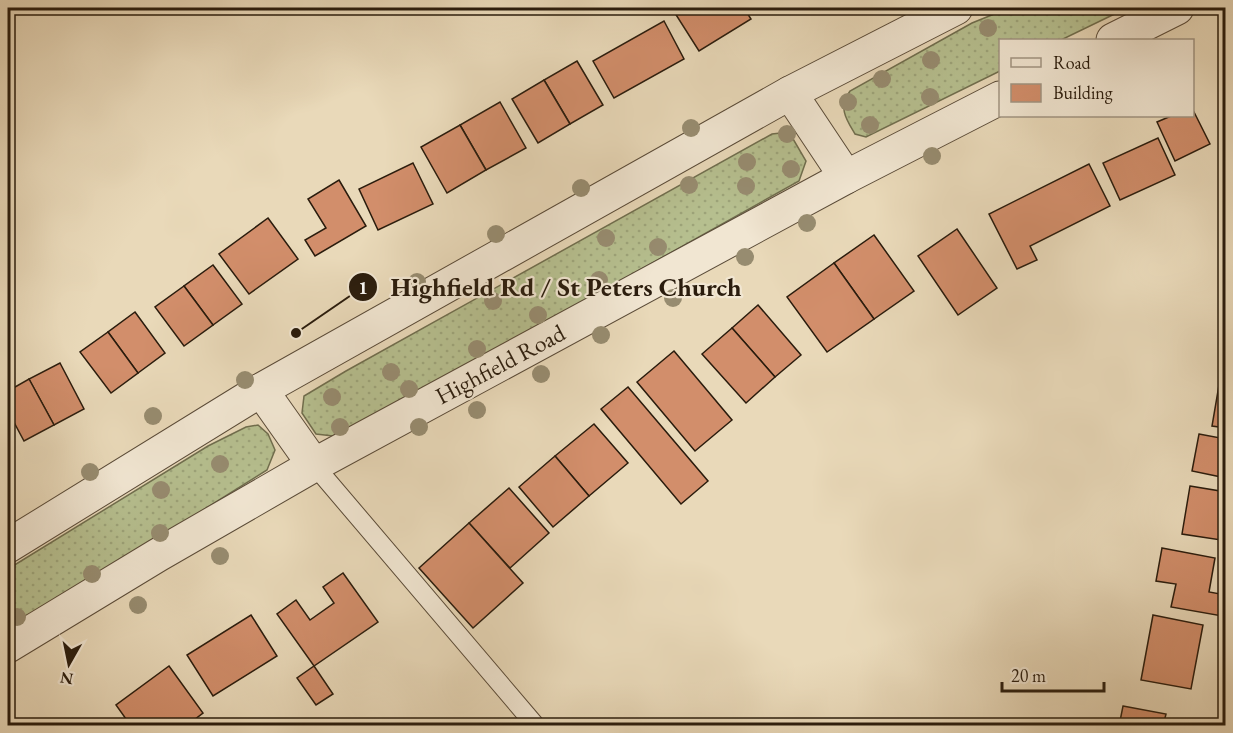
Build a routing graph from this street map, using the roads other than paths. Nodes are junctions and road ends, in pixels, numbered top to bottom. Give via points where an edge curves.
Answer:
1 (956, 8) edge
2 (1177, 8) edge
3 (1115, 39) edge
4 (790, 93) junction
5 (999, 99) edge
6 (846, 177) junction
7 (261, 390) junction
8 (314, 465) junction
9 (8, 546) edge
10 (8, 646) edge
11 (536, 726) edge

1 - 4 street
2 - 3 street
4 - 6 street
4 - 7 street
5 - 6 street, Highfield Road
6 - 8 street, Highfield Road
7 - 8 street
7 - 9 street
8 - 10 street, Highfield Road
8 - 11 lane

